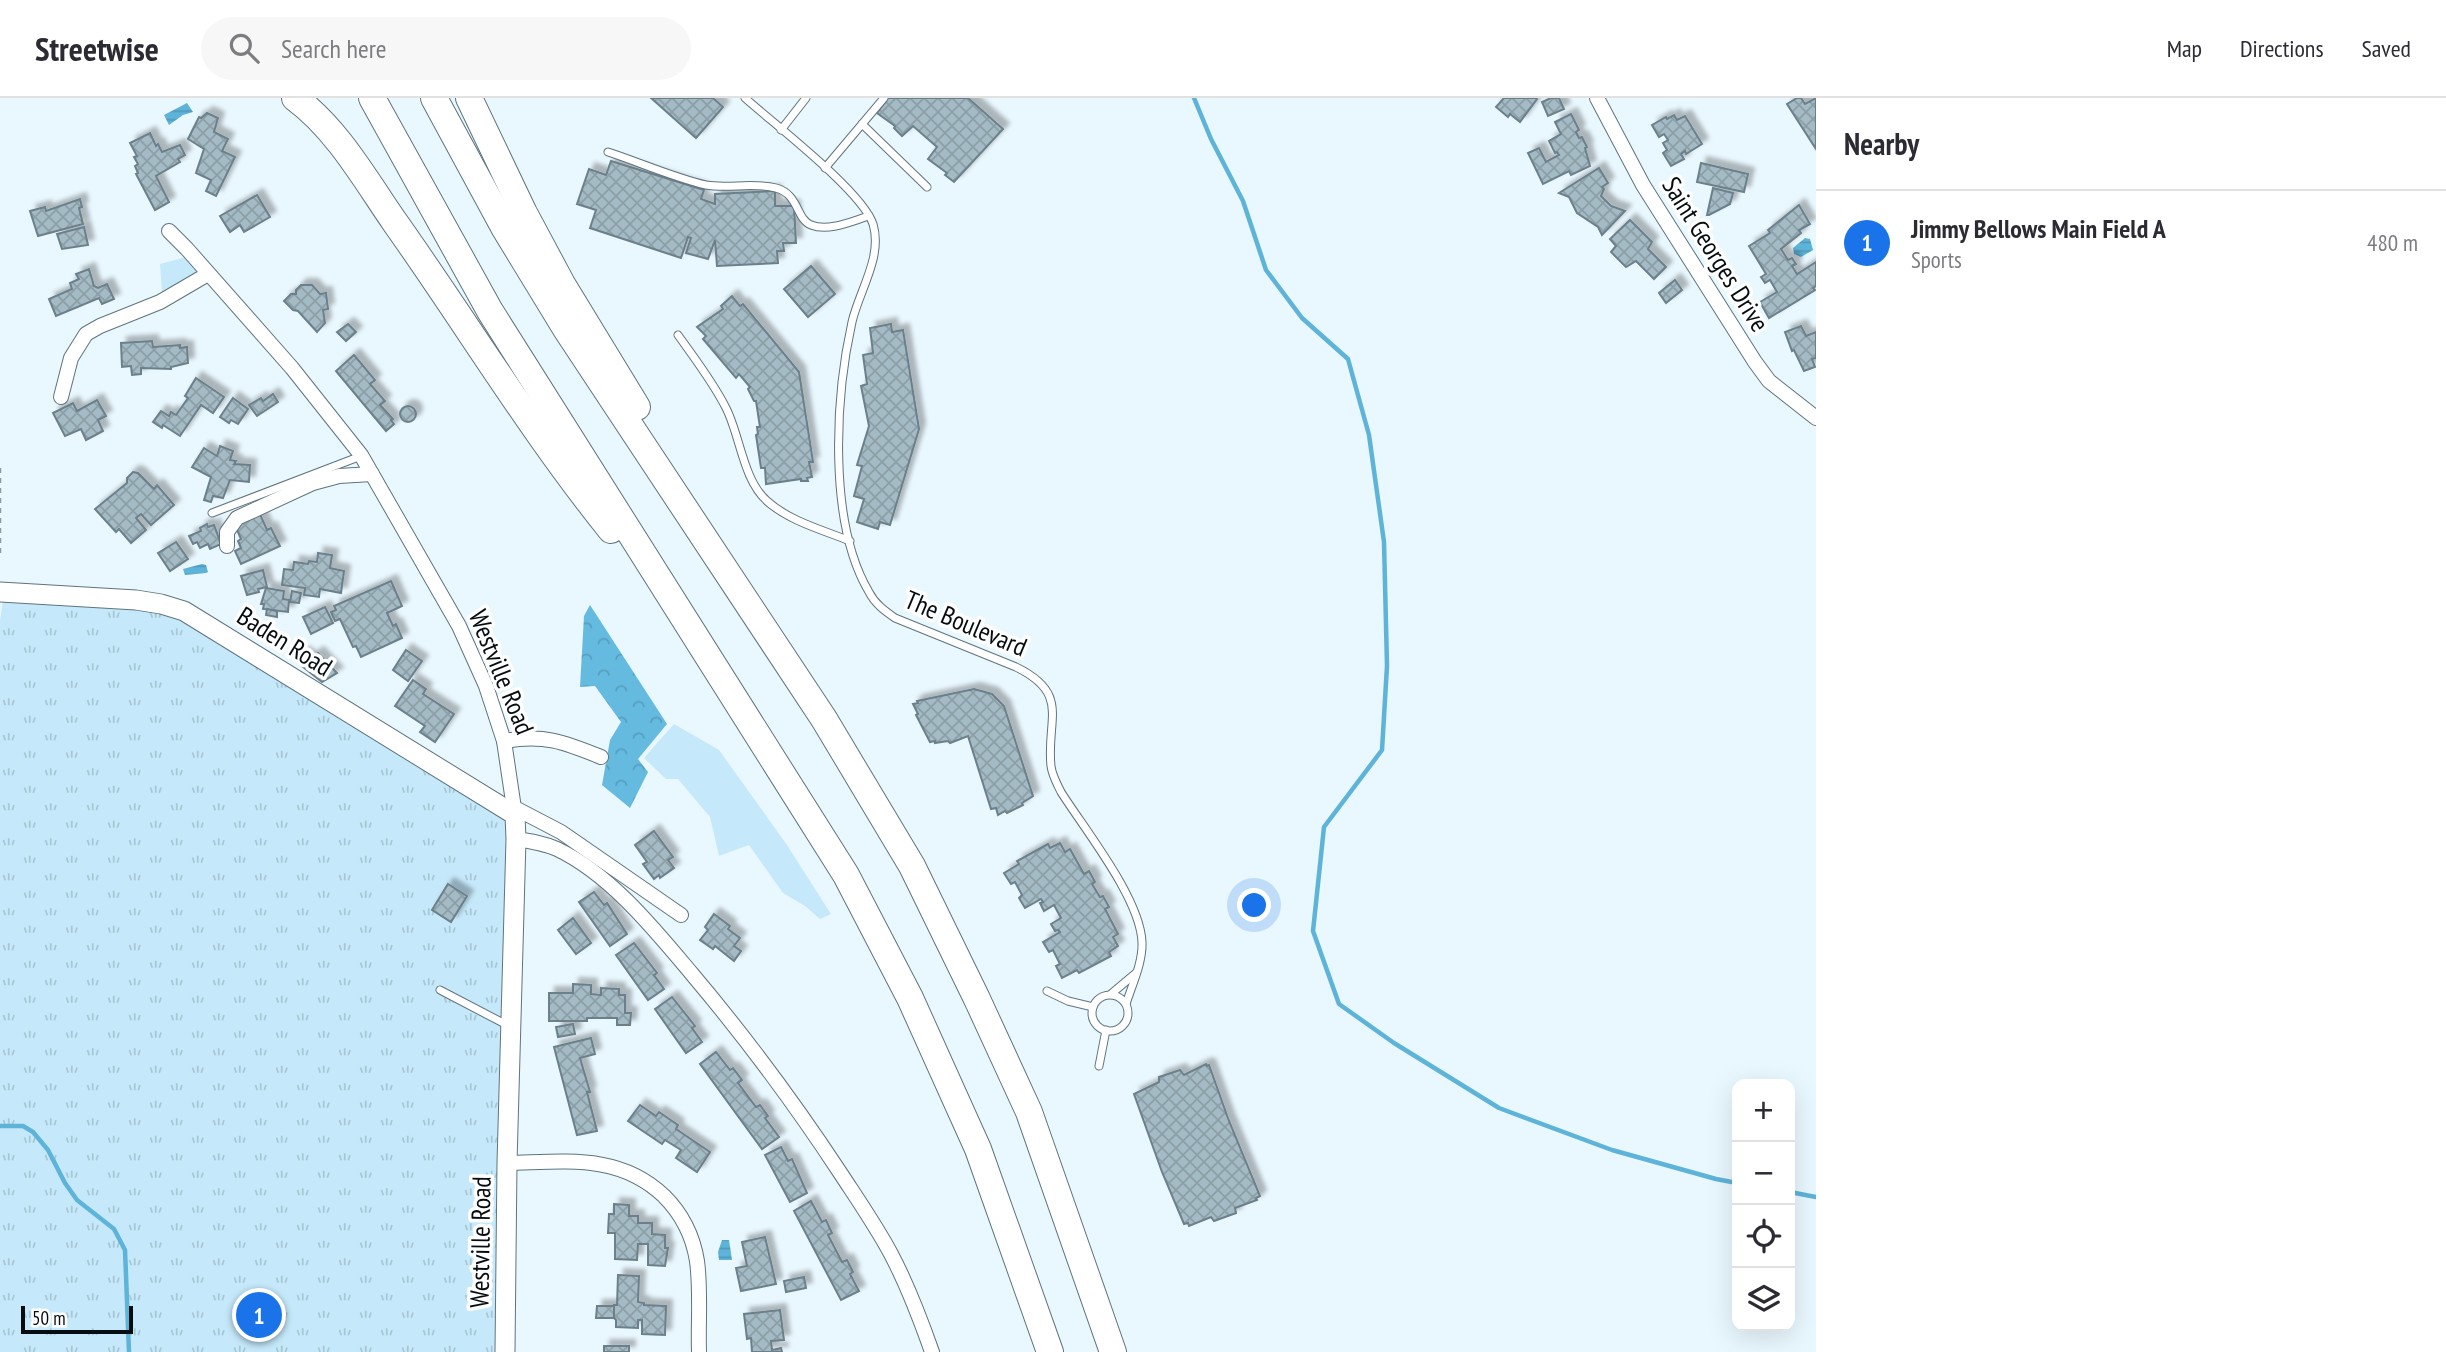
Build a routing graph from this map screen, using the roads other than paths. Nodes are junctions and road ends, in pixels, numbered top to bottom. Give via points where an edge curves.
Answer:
1 (295, 98) edge
2 (372, 98) edge
3 (434, 98) edge
4 (469, 98) edge
5 (745, 98) edge
6 (806, 98) edge
7 (884, 98) edge
8 (1597, 98) edge
9 (862, 124) junction
10 (781, 130) junction
11 (608, 152) dead end
12 (825, 168) junction
13 (927, 187) dead end
14 (869, 216) junction
15 (169, 231) dead end
16 (208, 274) junction
17 (678, 335) dead end
18 (61, 397) dead end
19 (1816, 418) edge
20 (361, 455) junction
21 (372, 474) junction
22 (212, 513) dead end
23 (693, 524) junction
24 (850, 541) junction
25 (227, 547) dead end
26 (0, 592) edge
27 (681, 615) junction
28 (504, 741) junction
29 (601, 757) dead end
30 (514, 811) junction
31 (516, 839) junction
32 (681, 915) dead end
33 (1136, 972) junction
34 (440, 989) dead end
35 (1047, 991) dead end
36 (1111, 995) junction
37 (1126, 1004) junction
38 (1093, 1007) junction
39 (511, 1027) junction
40 (1106, 1030) junction
41 (1099, 1066) dead end
42 (507, 1163) junction
43 (505, 1352) edge
44 (699, 1352) edge
45 (932, 1352) edge
46 (1050, 1352) edge
47 (1113, 1352) edge

1 - 27 highway via 333,134 574,484
2 - 27 highway via 490,311
3 - 23 highway via 505,229
4 - 23 highway via 562,284 642,414
5 - 10 lane
6 - 10 lane
7 - 9 lane
8 - 19 street, Saint Georges Drive via 1643,185 1755,362 1769,381
9 - 12 lane
9 - 13 lane
10 - 12 lane
11 - 14 lane via 705,185 783,190 812,225 832,226
12 - 14 lane
14 - 24 lane, The Boulevard via 874,250 852,320 840,430 838,469
15 - 16 street, Westville Road
16 - 18 street via 160,302 86,334 71,358
16 - 20 street, Westville Road
17 - 24 lane via 725,406 742,456 765,500 810,526
20 - 21 street, Westville Road
20 - 22 lane
21 - 25 street via 313,483 237,518 227,532
21 - 28 street, Westville Road via 459,626
23 - 47 highway via 824,719 912,866 1029,1112
24 - 33 lane, The Boulevard via 869,593 880,607 909,624 1033,675 1043,684 1054,709 1051,769 1060,792 1136,915 1143,944
26 - 30 street, Baden Road via 161,604 196,617
27 - 46 highway via 846,875 910,998 978,1149
28 - 29 street via 545,738
28 - 30 street, Westville Road
30 - 31 street, Westville Road
30 - 32 street via 561,832
31 - 39 street, Westville Road
31 - 45 street via 557,849 605,882 674,953 744,1036 885,1243 914,1301
33 - 36 lane
33 - 37 lane, The Boulevard
34 - 39 lane
35 - 38 lane
36 - 37 lane
36 - 38 lane via 1100,998
37 - 40 lane via 1123,1026
38 - 40 lane via 1093,1019
39 - 42 street, Westville Road
40 - 41 lane
42 - 43 street, Westville Road
42 - 44 street via 606,1165 633,1172 656,1188 677,1209 690,1234 697,1262

